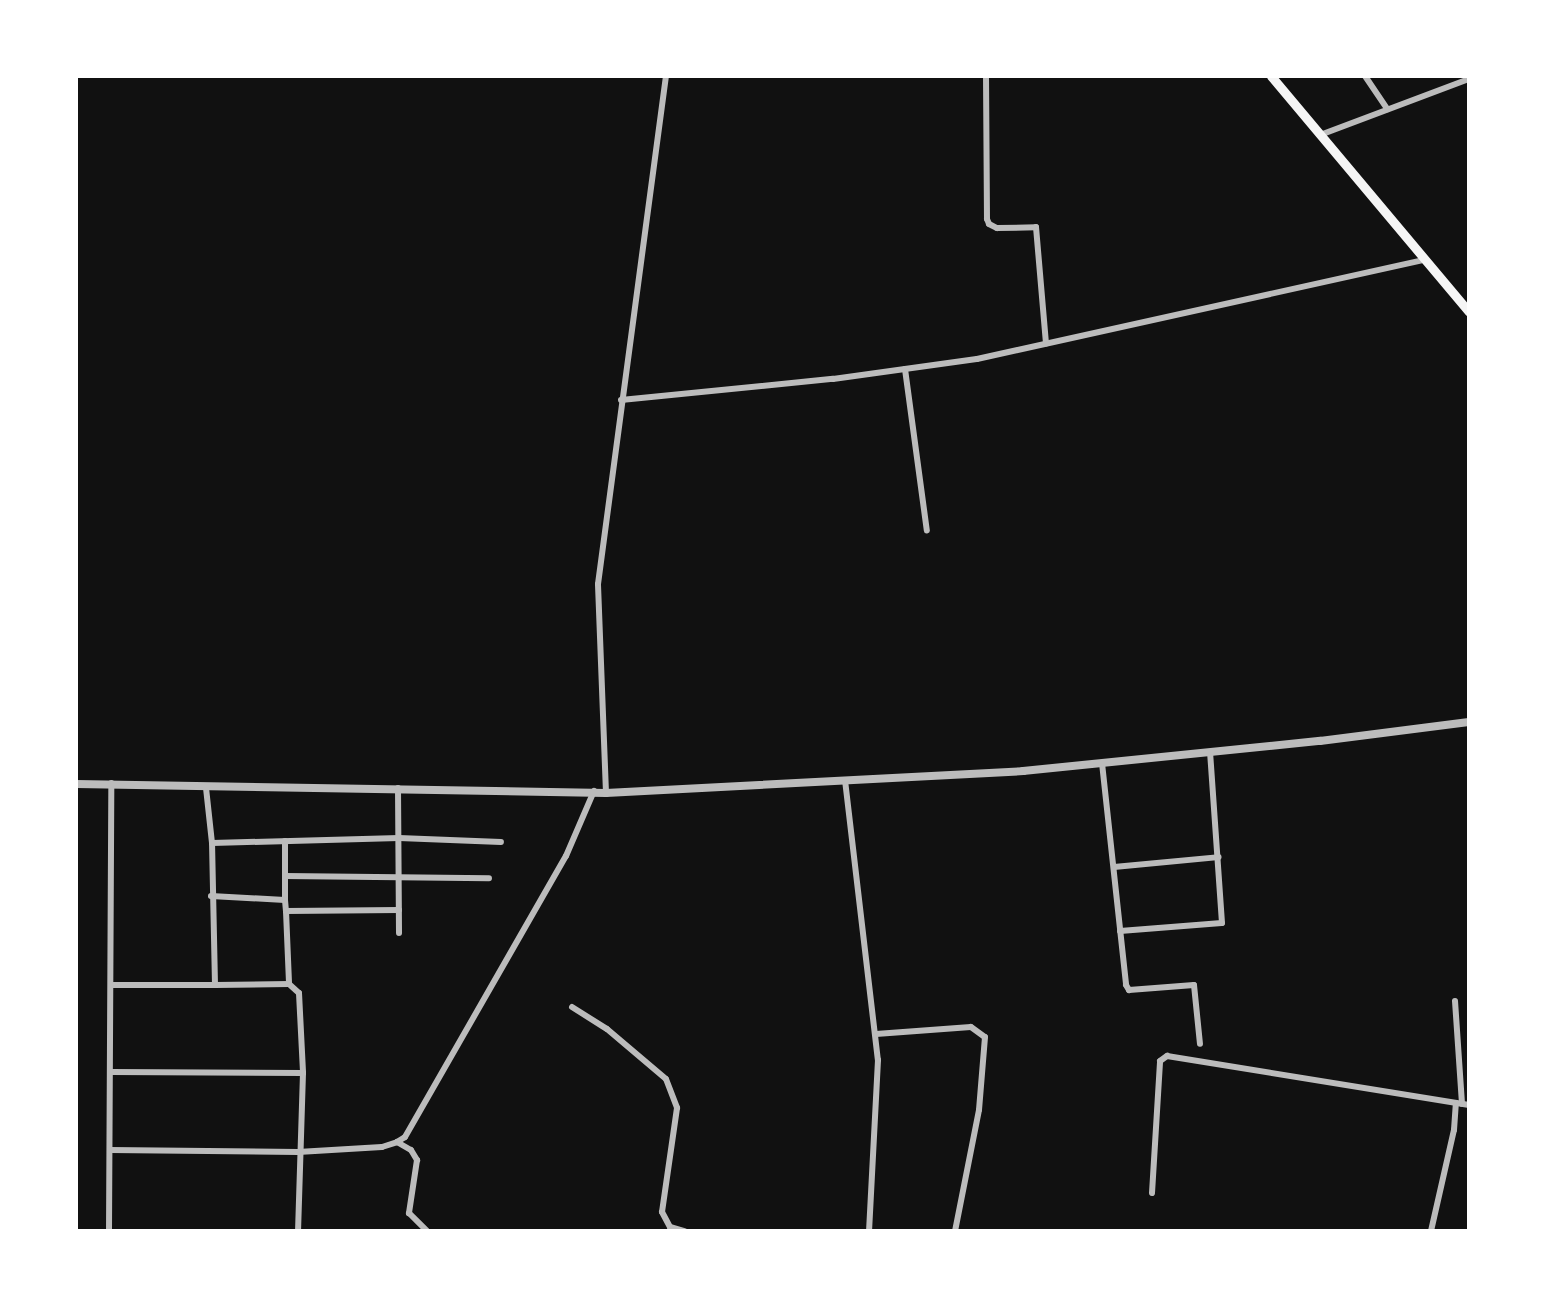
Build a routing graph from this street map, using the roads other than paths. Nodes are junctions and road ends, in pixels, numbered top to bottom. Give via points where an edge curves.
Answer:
1 (666, 76) edge
2 (986, 76) edge
3 (1271, 76) edge
4 (1365, 76) edge
5 (1469, 79) edge
6 (1387, 109) junction
7 (1320, 135) junction
8 (1425, 260) junction
9 (1469, 312) edge
10 (1046, 344) junction
11 (905, 369) junction
12 (621, 400) junction
13 (927, 531) dead end
14 (1469, 722) edge
15 (1210, 752) junction
16 (1102, 763) junction
17 (845, 780) junction
18 (111, 783) junction
19 (76, 784) edge
20 (206, 788) junction
21 (398, 788) junction
22 (594, 791) junction
23 (606, 793) junction
24 (399, 838) junction
25 (285, 841) junction
26 (501, 842) dead end
27 (212, 843) junction
28 (1219, 857) junction
29 (1114, 867) junction
30 (285, 876) junction
31 (399, 877) junction
32 (489, 878) dead end
33 (211, 896) junction
34 (285, 900) junction
35 (399, 910) junction
36 (286, 911) junction
37 (1120, 931) junction
38 (399, 933) dead end
39 (289, 984) junction
40 (112, 985) junction
41 (215, 985) junction
42 (1455, 1001) dead end
43 (572, 1007) dead end
44 (876, 1034) junction
45 (1200, 1044) dead end
46 (111, 1072) junction
47 (303, 1073) junction
48 (1462, 1104) edge
49 (397, 1142) junction
50 (110, 1150) junction
51 (298, 1152) junction
52 (1152, 1193) dead end
53 (109, 1231) edge
54 (298, 1231) edge
55 (427, 1231) edge
56 (684, 1231) edge
57 (869, 1231) edge
58 (955, 1231) edge
59 (1431, 1231) edge

1 - 12 street
2 - 10 street via 987,219 997,228 1036,227
3 - 7 main road
4 - 6 street
5 - 6 street
6 - 7 street
7 - 8 main road
8 - 9 main road
8 - 10 street
10 - 11 street
11 - 12 street
11 - 13 street
12 - 23 street via 598,584
14 - 15 street
15 - 16 street
15 - 28 street
16 - 17 street
16 - 29 street
17 - 23 street
17 - 44 street
18 - 19 street
18 - 20 street
18 - 40 street
20 - 21 street
20 - 27 street
21 - 22 street
21 - 24 street
22 - 23 street
22 - 49 street via 566,856 405,1137
24 - 25 street
24 - 26 street
24 - 31 street
25 - 27 street
25 - 30 street
27 - 33 street
28 - 29 street
28 - 37 street via 1223,918 1218,925
29 - 37 street
30 - 31 street
30 - 34 street
31 - 32 street
31 - 35 street
33 - 34 street
33 - 41 street
34 - 36 street
35 - 36 street
35 - 38 street
36 - 39 street
37 - 45 street via 1129,990 1194,985
39 - 41 street
39 - 47 street via 299,993
40 - 41 street
40 - 46 street
42 - 48 street
43 - 56 street via 666,1079 677,1108 662,1212 670,1227
44 - 57 street
44 - 58 street via 971,1027 985,1037 979,1110
46 - 47 street
46 - 50 street
47 - 51 street
48 - 52 street via 1167,1056 1160,1061
48 - 59 street
49 - 51 street
49 - 55 street via 417,1160 409,1213
50 - 51 street
50 - 53 street
51 - 54 street

